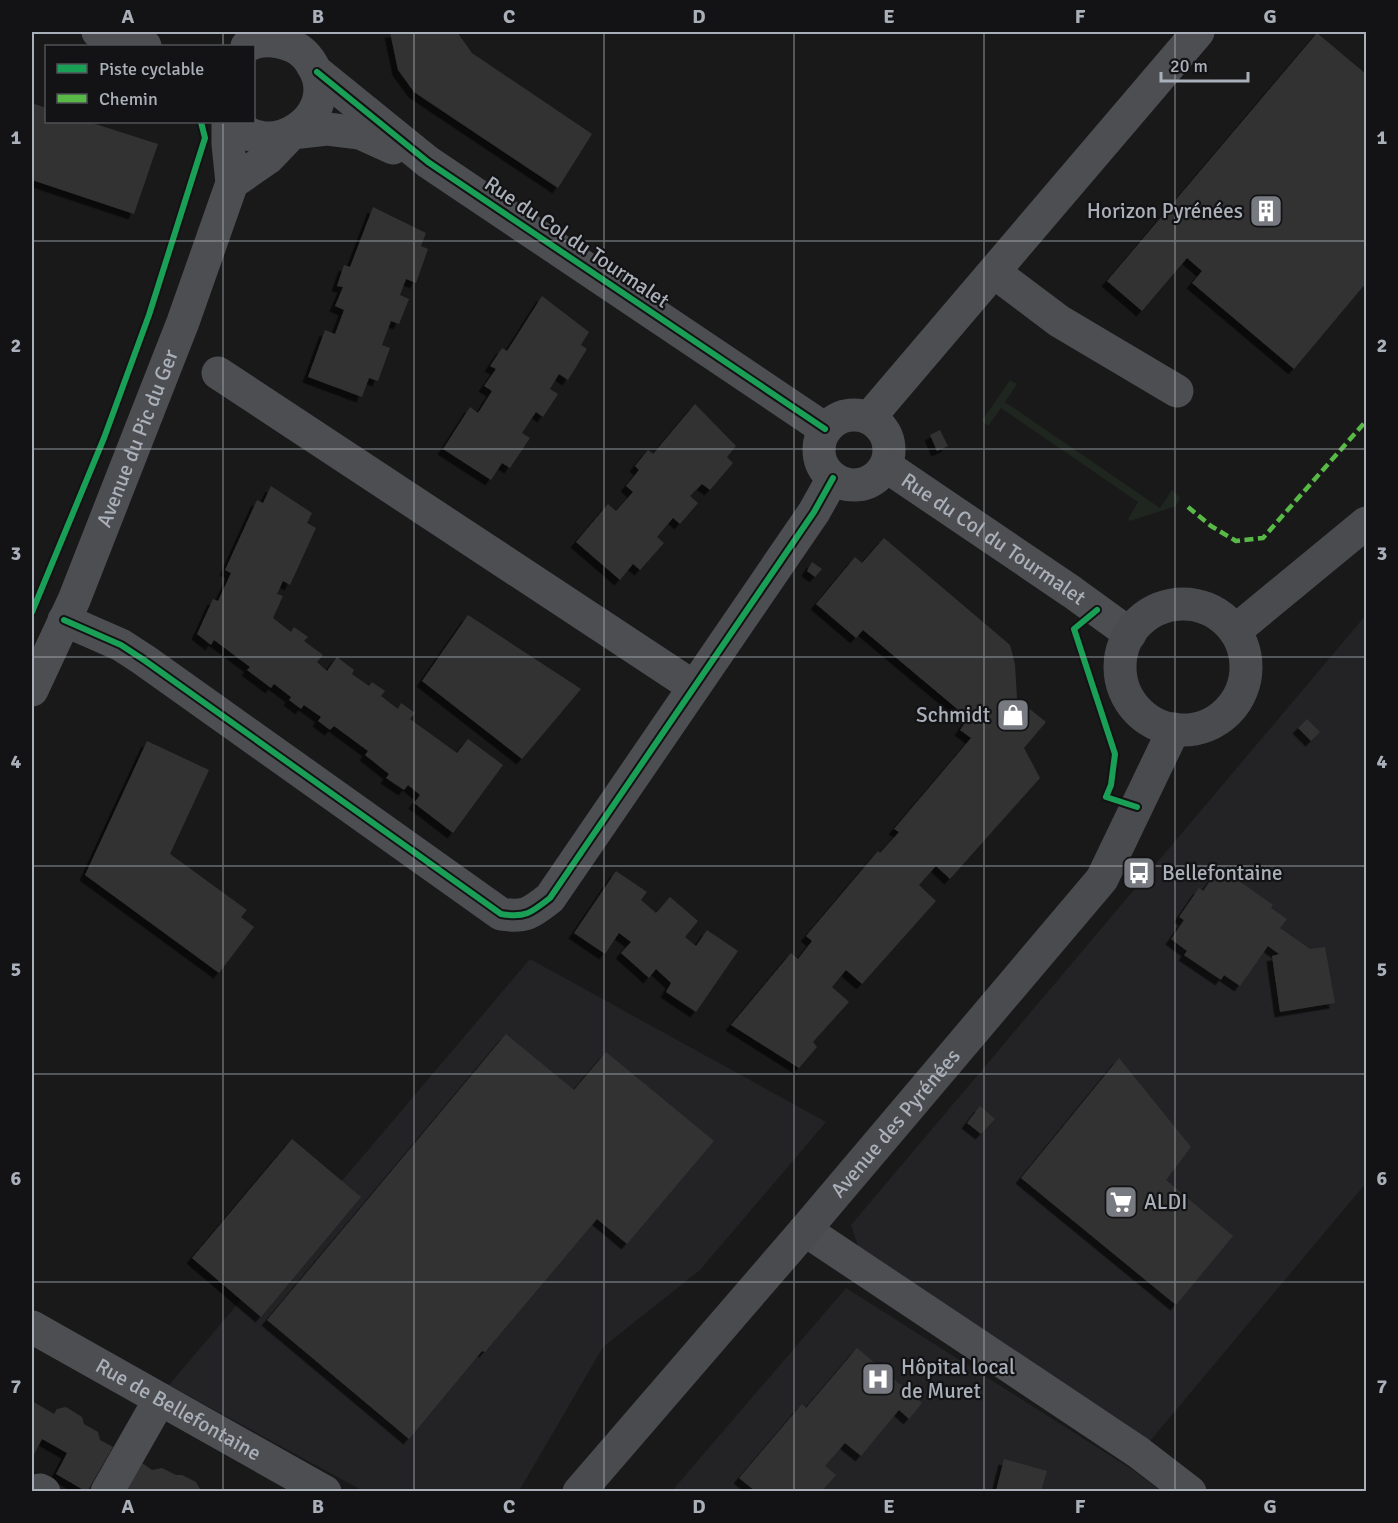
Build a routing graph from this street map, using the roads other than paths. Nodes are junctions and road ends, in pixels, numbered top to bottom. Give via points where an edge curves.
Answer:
1 (98, 32) edge
2 (1198, 32) edge
3 (253, 41) edge
4 (142, 45) edge
5 (310, 54) edge
6 (228, 123) edge
7 (235, 123) edge
8 (292, 133) junction
9 (428, 162) junction
10 (232, 183) junction
11 (994, 272) junction
12 (218, 373) dead end
13 (1177, 391) dead end
14 (869, 418) junction
15 (825, 429) junction
16 (886, 466) junction
17 (833, 478) junction
18 (1366, 523) edge
19 (64, 620) junction
20 (1235, 631) junction
21 (1130, 634) junction
22 (694, 687) junction
23 (32, 690) edge
24 (1174, 729) junction
25 (805, 1230) junction
26 (32, 1327) edge
27 (160, 1399) junction
28 (107, 1491) edge
29 (324, 1491) edge
30 (579, 1491) edge
31 (1190, 1491) edge

1 - 4 street
2 - 11 street
3 - 5 street, Rue du Col du Tourmalet via 282,42
5 - 8 street via 320,86 316,107 304,125
5 - 9 street, Rue du Col du Tourmalet
6 - 10 street, Avenue du Pic du Ger
7 - 8 street, Rue du Col du Tourmalet via 249,134 263,138
8 - 9 street, Rue du Col du Tourmalet via 327,129 360,133
8 - 10 street via 268,158
9 - 15 street, Rue du Col du Tourmalet
10 - 19 street, Avenue du Pic du Ger via 183,322
11 - 13 street via 1059,321
11 - 14 street
12 - 22 street
14 - 15 street via 840,417
14 - 16 street via 884,431 889,442
15 - 17 street via 819,458
16 - 17 street via 868,483 856,486
16 - 21 street, Rue du Col du Tourmalet
17 - 22 street via 814,512
18 - 20 main road
19 - 22 street via 121,645 501,914 518,917 550,898
19 - 23 street, Avenue du Pic du Ger
20 - 21 main road via 1208,609 1182,604 1156,610
20 - 24 main road via 1246,658 1243,687 1237,700 1222,716 1203,726
21 - 24 main road via 1120,667 1123,685 1142,714
24 - 25 main road, Avenue des Pyrénées via 1102,879
25 - 30 main road, Avenue des Pyrénées
25 - 31 street via 1138,1452
26 - 27 street, Rue de Bellefontaine
27 - 28 street
27 - 29 street, Rue de Bellefontaine

